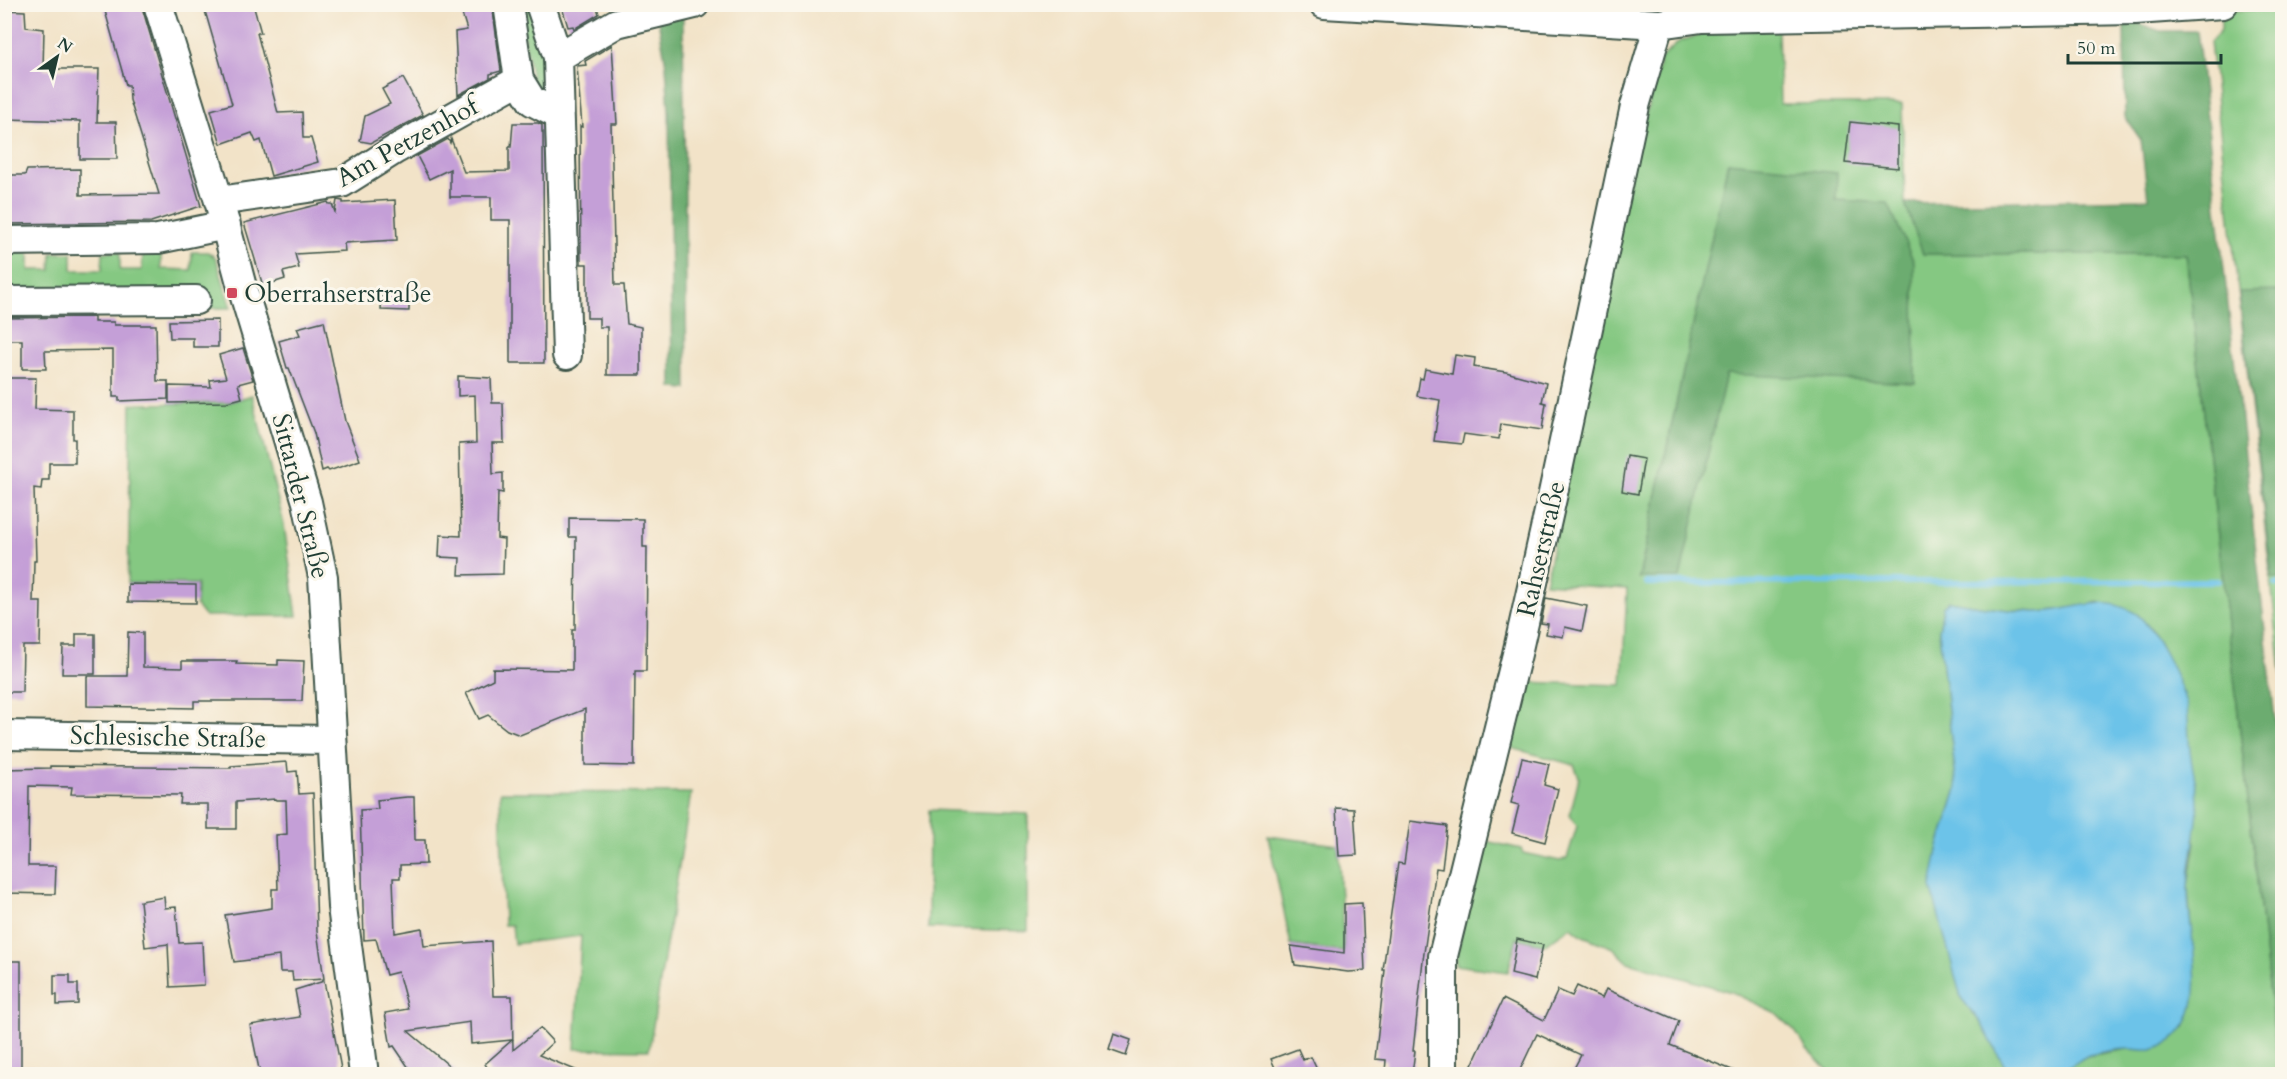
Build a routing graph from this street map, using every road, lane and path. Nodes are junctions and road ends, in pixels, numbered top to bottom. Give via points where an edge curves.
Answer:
1 (158, 4) edge
2 (508, 4) edge
3 (540, 4) edge
4 (695, 4) edge
5 (1324, 4) edge
6 (2223, 4) edge
7 (1435, 8) edge
8 (1702, 11) edge
9 (1659, 24) junction
10 (558, 57) junction
11 (519, 80) junction
12 (559, 115) junction
13 (223, 213) junction
14 (4, 241) edge
15 (196, 300) dead end
16 (4, 301) edge
17 (567, 356) dead end
18 (4, 735) edge
19 (332, 740) junction
20 (364, 1074) edge
21 (1443, 1074) edge

1 - 13 street, Sittarder Straße
2 - 11 street
3 - 10 street
4 - 10 street via 617,23
5 - 7 street
6 - 8 street via 2135,10
7 - 9 street
8 - 9 street
9 - 21 street, Rahserstraße via 1635,106 1517,654 1443,956
10 - 12 street
11 - 12 street via 532,101
11 - 13 street, Am Petzenhof via 342,183
12 - 17 street
13 - 14 street via 158,239
13 - 19 street, Sittarder Straße via 307,502 323,577
15 - 16 street
18 - 19 street, Schlesische Straße
19 - 20 street, Sittarder Straße via 342,907

